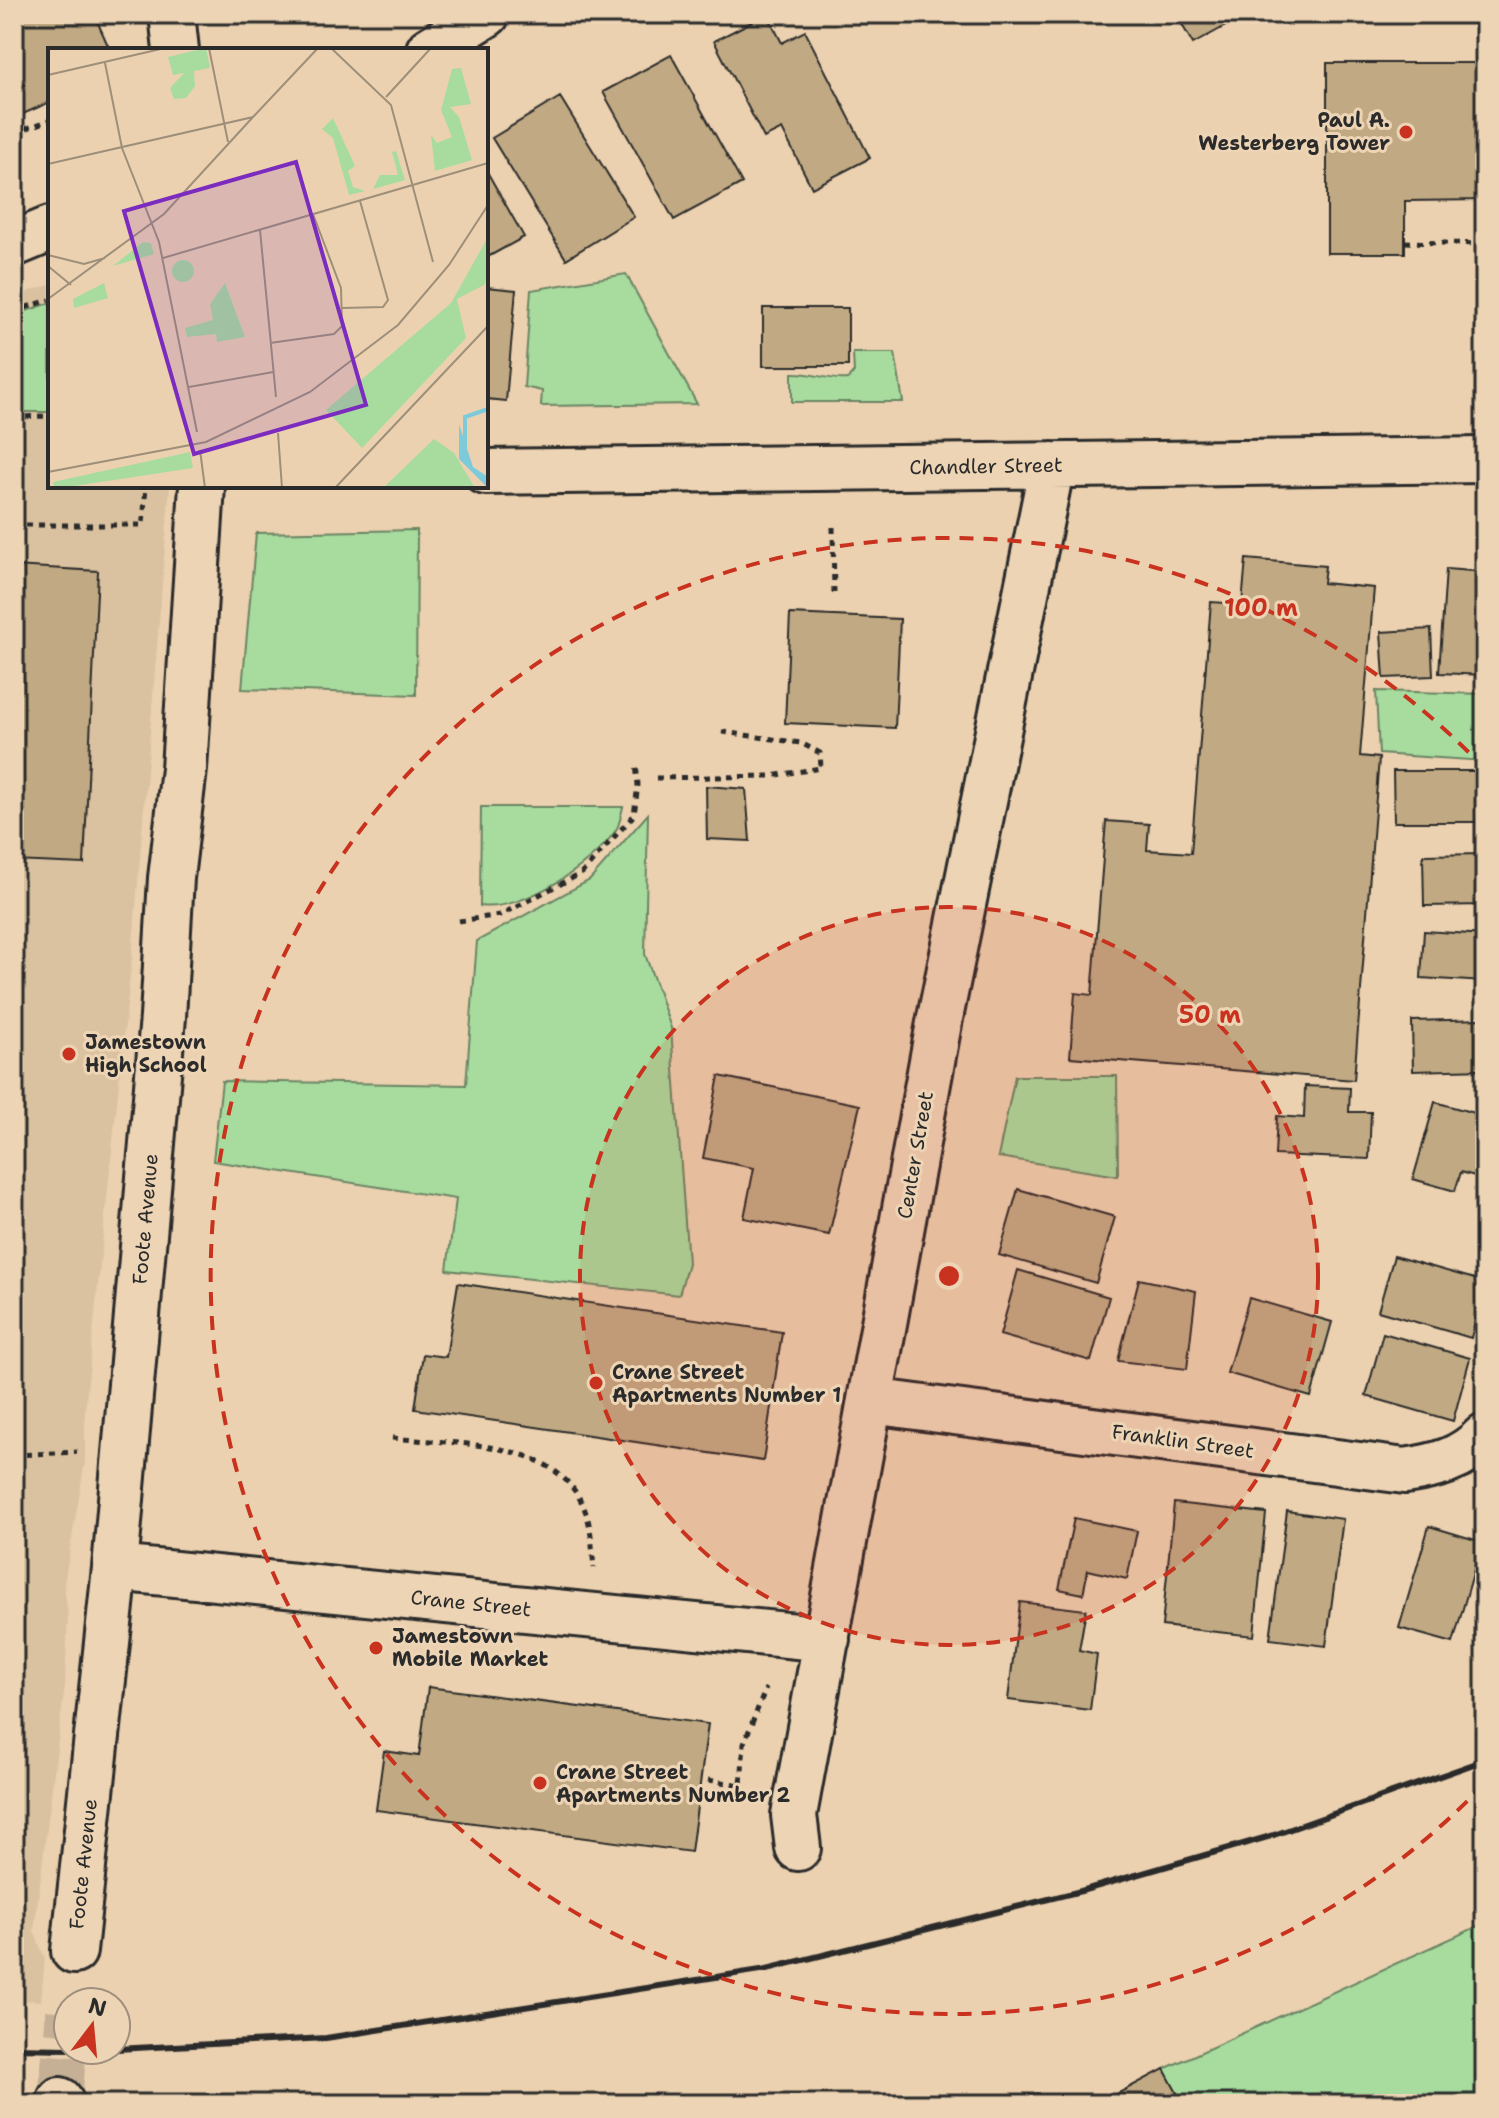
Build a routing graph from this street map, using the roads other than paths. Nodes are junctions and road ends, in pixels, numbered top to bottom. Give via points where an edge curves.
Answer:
1 (172, 14) edge
2 (487, 14) edge
3 (176, 48) edge
4 (432, 48) edge
5 (48, 230) edge
6 (14, 244) edge
7 (1485, 460) edge
8 (1052, 465) junction
9 (488, 472) edge
10 (202, 488) edge
11 (871, 1401) junction
12 (1485, 1436) edge
13 (115, 1568) junction
14 (827, 1639) junction
15 (798, 1848) dead end
16 (74, 1951) dead end

1 - 3 street
2 - 4 street
5 - 6 street
7 - 8 street, Chandler Street
8 - 9 street, Chandler Street
8 - 11 street, Center Street via 939,1023
10 - 13 street, Foote Avenue via 184,769
11 - 12 street, Franklin Street via 1405,1471 1469,1453
11 - 14 street, Center Street
13 - 14 street, Crane Street
13 - 16 street, Foote Avenue
14 - 15 street, Center Street via 794,1815

